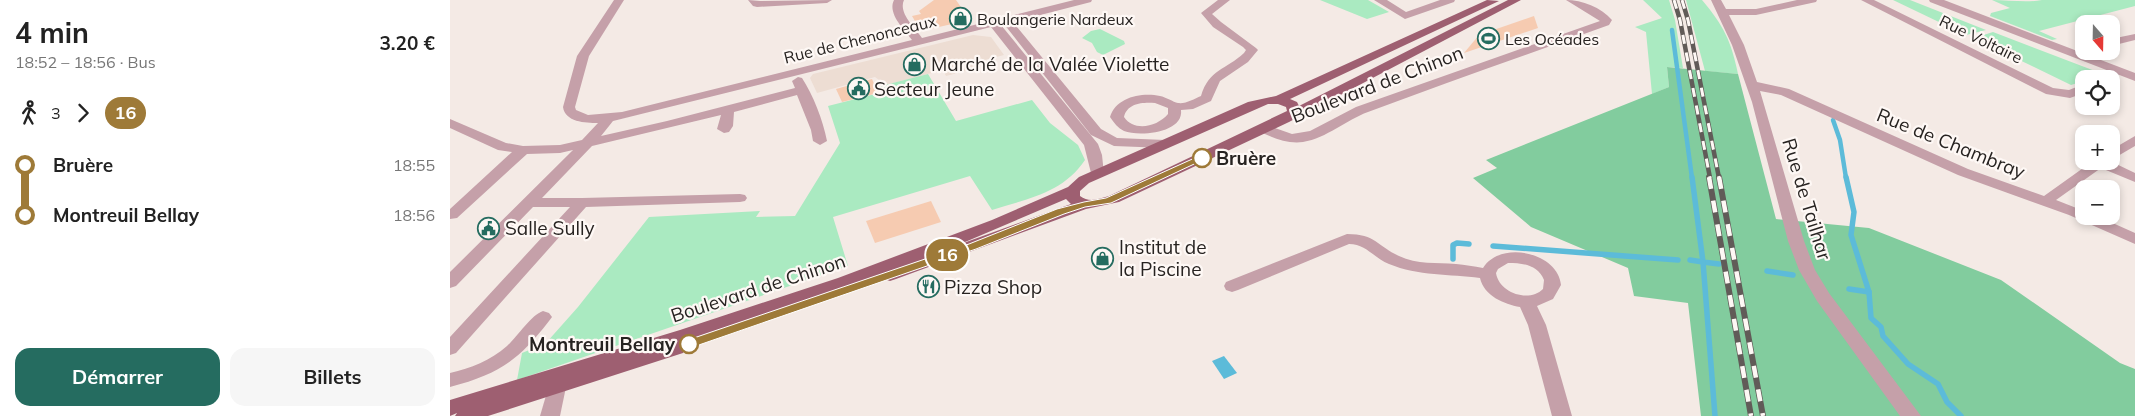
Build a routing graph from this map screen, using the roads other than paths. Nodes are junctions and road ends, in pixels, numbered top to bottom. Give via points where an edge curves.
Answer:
1 (619, 0) edge
2 (752, 0) edge
3 (827, 0) edge
4 (899, 0) edge
5 (1087, 0) edge
6 (1225, 0) edge
7 (1379, 0) edge
8 (1450, 0) edge
9 (1495, 0) edge
10 (1516, 0) edge
11 (1571, 0) edge
12 (1812, 0) edge
13 (1866, 0) edge
14 (1934, 0) edge
15 (1719, 6) edge
16 (1000, 23) junction
17 (2135, 37) edge
18 (919, 40) junction
19 (2120, 41) edge
20 (2075, 51) edge
21 (2096, 60) edge
22 (2118, 70) edge
23 (2120, 71) edge
24 (795, 73) junction
25 (2135, 77) edge
26 (1752, 85) junction
27 (803, 90) junction
28 (575, 92) junction
29 (2075, 92) edge
30 (1277, 100) junction
31 (1174, 107) dead end
32 (728, 109) junction
33 (642, 110) junction
34 (1292, 114) junction
35 (608, 118) junction
36 (450, 123) edge
37 (724, 128) dead end
38 (1264, 128) junction
39 (2135, 140) edge
40 (820, 141) dead end
41 (588, 144) junction
42 (1165, 144) junction
43 (523, 150) junction
44 (2120, 150) edge
45 (2120, 169) edge
46 (2090, 170) edge
47 (1097, 174) junction
48 (2135, 178) edge
49 (1073, 190) junction
50 (740, 198) dead end
51 (530, 202) junction
52 (2047, 202) junction
53 (582, 203) junction
54 (1084, 204) junction
55 (452, 215) dead end
56 (2135, 239) edge
57 (1488, 274) junction
58 (450, 282) edge
59 (1232, 286) dead end
60 (1526, 302) junction
61 (543, 317) dead end
62 (450, 348) edge
63 (450, 380) edge
64 (557, 387) junction
65 (450, 408) edge
66 (465, 416) edge
67 (550, 416) edge
68 (1562, 416) edge
69 (1911, 416) edge

1 - 28 street via 582,56
2 - 3 street via 756,4
4 - 18 street via 896,4 898,13
5 - 16 street, Rue de Chenonceaux
6 - 31 street via 1206,13 1228,34 1252,50 1246,59 1212,83 1206,98 1188,106
7 - 8 street via 1405,16
9 - 30 main road, Boulevard de Chinon
10 - 34 main road, Boulevard de Chinon
11 - 38 street, Boulevard de Chinon via 1600,15 1605,23 1352,113 1329,128 1303,138 1284,138
12 - 15 street via 1756,12
13 - 29 street, Rue Voltaire via 2050,91
14 - 20 street
15 - 26 street, Rue de Tailhar
16 - 18 street, Rue de Chenonceaux
16 - 42 street via 1066,84 1091,127 1107,140
16 - 47 street via 1091,144
17 - 19 street
18 - 24 street, Rue de Chenonceaux
21 - 22 street
23 - 25 street
24 - 27 street
24 - 33 street, Rue de Chenonceaux
26 - 52 street, Rue de Chambray via 1786,92 1963,172
26 - 69 street, Rue de Tailhar via 1807,270 1829,306
27 - 32 street
27 - 40 street
28 - 33 street via 577,103 585,110 610,113
28 - 35 street via 570,107 575,116
30 - 34 main road via 1292,105
30 - 42 main road, Boulevard de Chinon via 1253,105
32 - 37 street
32 - 41 street
33 - 35 street
34 - 38 main road, Boulevard de Chinon
35 - 41 street
36 - 43 street via 491,142
38 - 54 main road, Boulevard de Chinon via 1114,199
39 - 44 street
41 - 43 street
41 - 51 street
42 - 47 main road, Boulevard de Chinon
43 - 55 street
45 - 48 street
46 - 52 street
47 - 49 main road, Boulevard de Chinon
49 - 54 main road via 1074,200
49 - 65 main road, Boulevard de Chinon via 866,274 754,313
50 - 53 street
51 - 53 street
51 - 58 street
52 - 56 street, Rue de Chambray
53 - 62 street
54 - 64 main road, Boulevard de Chinon via 876,280
57 - 59 street via 1420,268 1393,260 1360,239 1347,238
57 - 60 street via 1492,287 1498,292
57 - 60 street via 1490,267 1505,258 1527,259 1546,269 1552,276 1552,290 1546,296
60 - 68 street via 1537,325
61 - 63 street via 507,358
64 - 66 main road, Boulevard de Chinon
64 - 67 street

